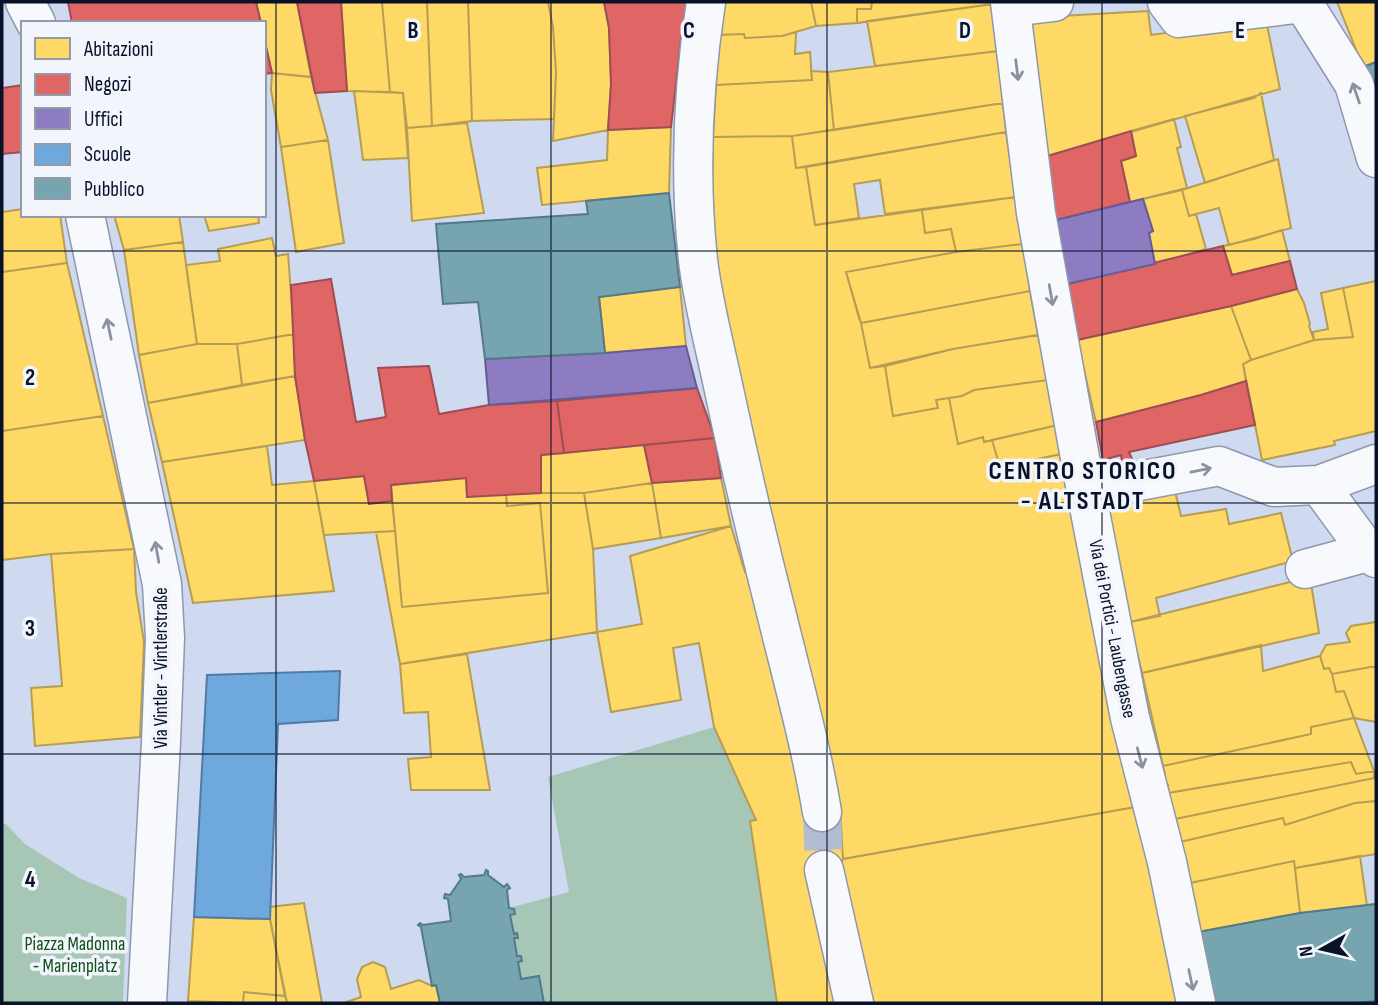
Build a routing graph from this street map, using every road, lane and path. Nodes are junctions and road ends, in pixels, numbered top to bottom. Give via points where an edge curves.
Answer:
1 (24, 2) edge
2 (706, 2) edge
3 (1054, 2) edge
4 (1167, 2) edge
5 (1011, 4) edge
6 (35, 21) edge
7 (1376, 158) edge
8 (85, 217) edge
9 (1376, 464) edge
10 (1319, 485) junction
11 (1086, 492) junction
12 (1372, 555) edge
13 (1305, 569) dead end
14 (822, 812) tunnel mouth
15 (824, 870) tunnel mouth
16 (148, 1003) edge
17 (854, 1003) edge
18 (1196, 1003) edge

1 - 6 street
2 - 14 street via 694,112 693,188 699,261 748,502
3 - 5 street
7 -> 4 street via 1354,84 1303,3 1180,18
5 -> 11 street, Via dei Portici - Laubengasse via 1036,213
16 -> 8 street, Via Vintler - Vintlerstraße via 161,742 162,584
9 - 10 street
11 -> 10 street via 1219,466 1274,487
10 - 12 street
11 -> 18 street, Via dei Portici - Laubengasse via 1129,718 1167,862
12 - 13 street
15 - 17 street

